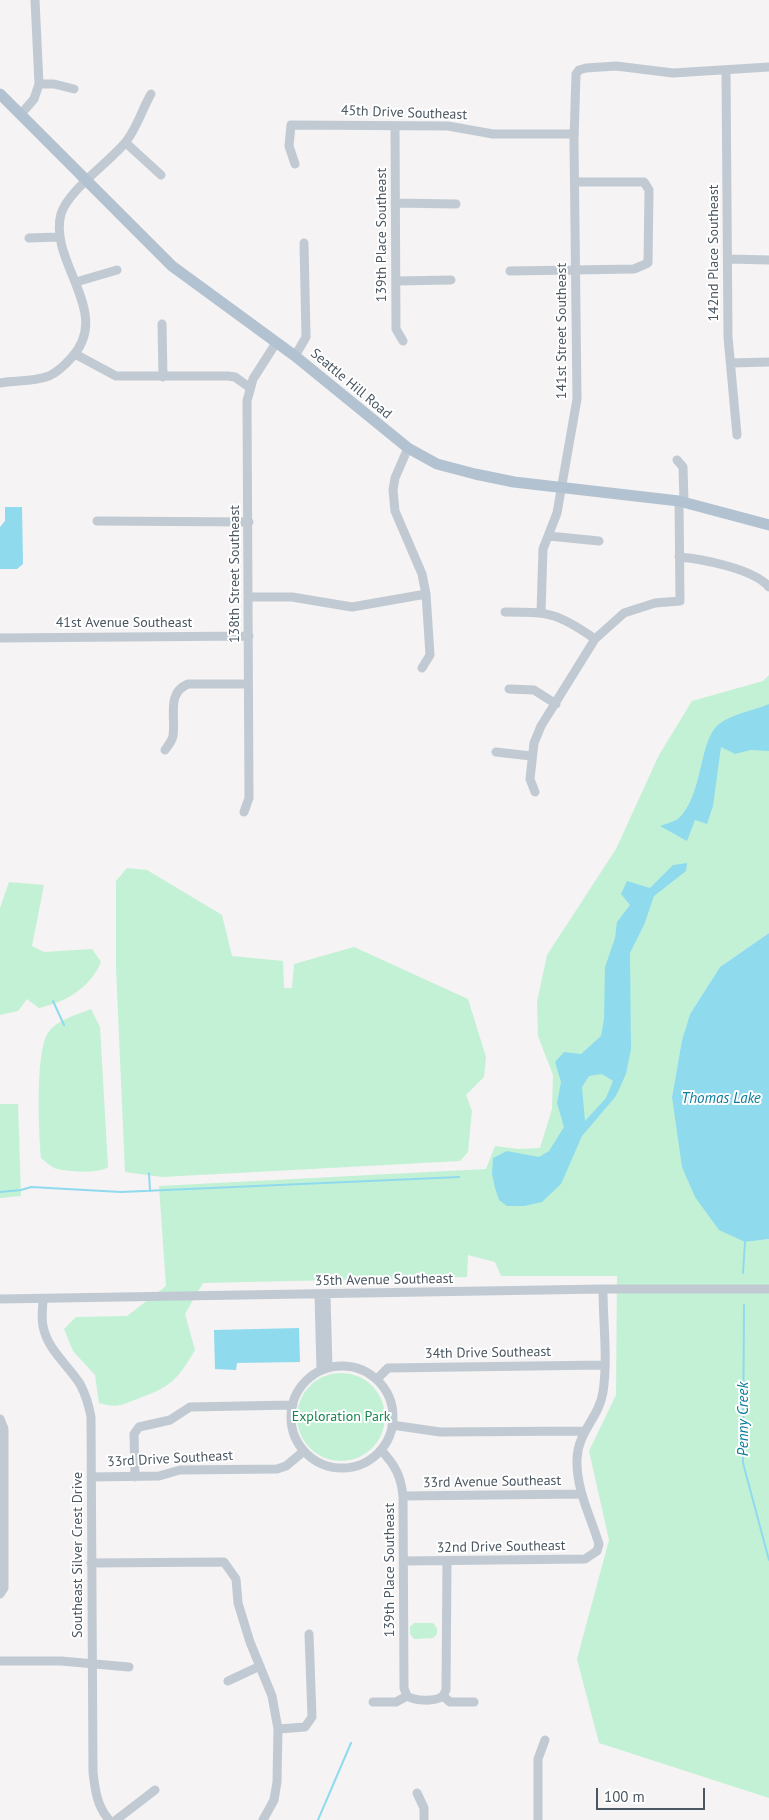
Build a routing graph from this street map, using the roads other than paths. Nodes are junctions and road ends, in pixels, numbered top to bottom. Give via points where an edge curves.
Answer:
1 (35, 0) edge
2 (769, 67) edge
3 (726, 70) junction
4 (39, 84) junction
5 (74, 89) dead end
6 (0, 94) edge
7 (151, 94) dead end
8 (21, 114) junction
9 (394, 127) junction
10 (574, 134) junction
11 (126, 143) junction
12 (295, 164) dead end
13 (161, 175) dead end
14 (87, 180) junction
15 (575, 182) junction
16 (395, 203) junction
17 (456, 204) dead end
18 (59, 237) junction
19 (29, 238) dead end
20 (304, 243) dead end
21 (728, 259) junction
22 (769, 260) edge
23 (117, 270) dead end
24 (576, 270) junction
25 (510, 271) dead end
26 (451, 280) dead end
27 (396, 281) junction
28 (76, 282) junction
29 (162, 324) dead end
30 (403, 341) dead end
31 (276, 343) junction
32 (75, 354) junction
33 (295, 356) junction
34 (769, 362) edge
35 (731, 363) junction
36 (163, 377) junction
37 (0, 382) edge
38 (249, 387) junction
39 (737, 435) dead end
40 (408, 448) junction
41 (677, 460) dead end
42 (562, 486) junction
43 (681, 502) junction
44 (97, 521) dead end
45 (249, 522) junction
46 (769, 525) edge
47 (549, 536) junction
48 (598, 541) dead end
49 (679, 557) junction
50 (769, 587) edge
51 (426, 594) junction
52 (249, 597) junction
53 (505, 612) dead end
54 (541, 612) junction
55 (249, 636) junction
56 (0, 638) edge
57 (596, 640) junction
58 (422, 668) dead end
59 (248, 684) junction
60 (509, 688) dead end
61 (556, 704) junction
62 (165, 750) dead end
63 (496, 752) dead end
64 (531, 756) junction
65 (535, 792) dead end
66 (244, 812) dead end
67 (603, 1289) junction
68 (769, 1289) edge
69 (323, 1295) junction
70 (0, 1299) edge
71 (43, 1299) junction
72 (604, 1365) junction
73 (324, 1369) junction
74 (377, 1379) junction
75 (292, 1405) junction
76 (0, 1419) edge
77 (392, 1425) junction
78 (583, 1430) junction
79 (304, 1450) junction
80 (380, 1450) junction
81 (91, 1477) junction
82 (135, 1477) junction
83 (581, 1494) junction
84 (403, 1496) junction
85 (404, 1561) junction
86 (447, 1562) junction
87 (90, 1563) junction
88 (1, 1593) edge
89 (309, 1634) dead end
90 (0, 1661) edge
91 (92, 1665) junction
92 (260, 1666) junction
93 (130, 1667) dead end
94 (228, 1682) dead end
95 (407, 1696) junction
96 (443, 1696) junction
97 (373, 1702) dead end
98 (474, 1702) dead end
99 (278, 1729) junction
100 (546, 1740) dead end
101 (155, 1790) dead end
102 (417, 1793) dead end
103 (109, 1820) edge
104 (116, 1820) edge
105 (263, 1820) edge
106 (424, 1820) edge
107 (538, 1820) edge

1 - 4 street
2 - 3 street
3 - 10 street, 141st Street Southeast via 673,73 616,66 579,70 576,74
3 - 21 street, 142nd Place Southeast
4 - 5 street
4 - 8 street via 34,99
6 - 8 main road, Seattle Hill Road
7 - 11 street
8 - 14 main road, Seattle Hill Road
9 - 10 street, 45th Drive Southeast via 448,126 493,134
9 - 12 street, 45th Drive Southeast via 291,125 289,146
9 - 16 street, 139th Place Southeast
10 - 15 street, 141st Street Southeast
11 - 13 street
11 - 14 street
14 - 18 street via 64,207
14 - 31 main road, Seattle Hill Road via 172,266
15 - 24 street, 141st Street Southeast
15 - 24 street via 644,182 649,190 648,264 634,269
16 - 17 street
16 - 27 street, 139th Place Southeast
18 - 19 street
18 - 28 street
20 - 33 street via 306,337
21 - 22 street
21 - 35 street, 142nd Place Southeast
23 - 28 street
24 - 25 street
24 - 42 street, 141st Street Southeast via 577,399
26 - 27 street
27 - 30 street, 139th Place Southeast via 396,329
28 - 32 street via 86,326
29 - 36 street
31 - 33 main road, Seattle Hill Road
31 - 38 street, 138th Street Southeast
32 - 36 street via 116,376
32 - 37 street via 48,376
33 - 40 main road, Seattle Hill Road
34 - 35 street
35 - 39 street, 142nd Place Southeast
36 - 38 street via 228,376
38 - 45 street, 138th Street Southeast
40 - 42 main road, Seattle Hill Road via 436,464 475,474 514,482
40 - 51 street via 395,478 395,511 422,574
41 - 43 street via 683,467
42 - 43 main road, Seattle Hill Road
42 - 47 street, 141st Street Southeast
43 - 46 main road, Seattle Hill Road
43 - 49 street
44 - 45 street
45 - 52 street, 138th Street Southeast
47 - 48 street
47 - 54 street, 141st Street Southeast via 541,562
49 - 50 street via 706,560 735,569 765,582
49 - 57 street via 680,601 655,603 624,613
51 - 52 street via 352,606 292,597
51 - 58 street via 430,655
52 - 55 street, 138th Street Southeast
53 - 54 street
54 - 57 street via 561,617
55 - 56 street, 41st Avenue Southeast
55 - 59 street, 138th Street Southeast
57 - 61 street
59 - 62 street via 183,686 174,698 173,738
59 - 66 street, 138th Street Southeast via 249,798
60 - 61 street via 534,690
61 - 64 street via 541,726
63 - 64 street
64 - 65 street via 530,779
67 - 68 street, 35th Avenue Southeast
67 - 69 street, 35th Avenue Southeast
67 - 72 street
69 - 71 street, 35th Avenue Southeast
69 - 73 street
70 - 71 street, 35th Avenue Southeast
71 - 81 street, Southeast Silver Crest Drive via 43,1326 48,1340 88,1400
72 - 74 street, 34th Drive Southeast via 388,1368
72 - 78 street via 600,1402
73 - 74 street via 357,1368
73 - 75 street via 303,1384
74 - 77 street via 392,1405
75 - 79 street via 295,1437
75 - 82 street via 190,1406 170,1420 139,1427 134,1434
76 - 88 street via 4,1429 4,1588
77 - 78 street via 440,1432
77 - 80 street
78 - 83 street via 577,1458
79 - 80 street via 315,1460 342,1468 370,1460
79 - 82 street, 33rd Drive Southeast via 286,1466 277,1469 180,1470 159,1476
80 - 84 street, 139th Place Southeast via 394,1464
81 - 82 street, 33rd Drive Southeast
81 - 87 street, Southeast Silver Crest Drive
83 - 84 street, 33rd Avenue Southeast
83 - 86 street, 32nd Drive Southeast via 599,1544 591,1557
84 - 85 street, 139th Place Southeast
85 - 86 street, 32nd Drive Southeast
85 - 95 street, 139th Place Southeast via 404,1688
86 - 96 street via 446,1690
87 - 91 street, Southeast Silver Crest Drive
87 - 92 street via 224,1562 236,1580 238,1603
89 - 99 street via 312,1718 305,1727
90 - 91 street via 61,1661
91 - 93 street
91 - 103 street, Southeast Silver Crest Drive via 95,1791
92 - 94 street
92 - 99 street via 272,1696
95 - 96 street via 438,1700
95 - 97 street via 396,1702
96 - 98 street via 450,1702
99 - 105 street via 277,1782 274,1800
100 - 107 street via 538,1759
101 - 104 street
102 - 106 street via 424,1808

